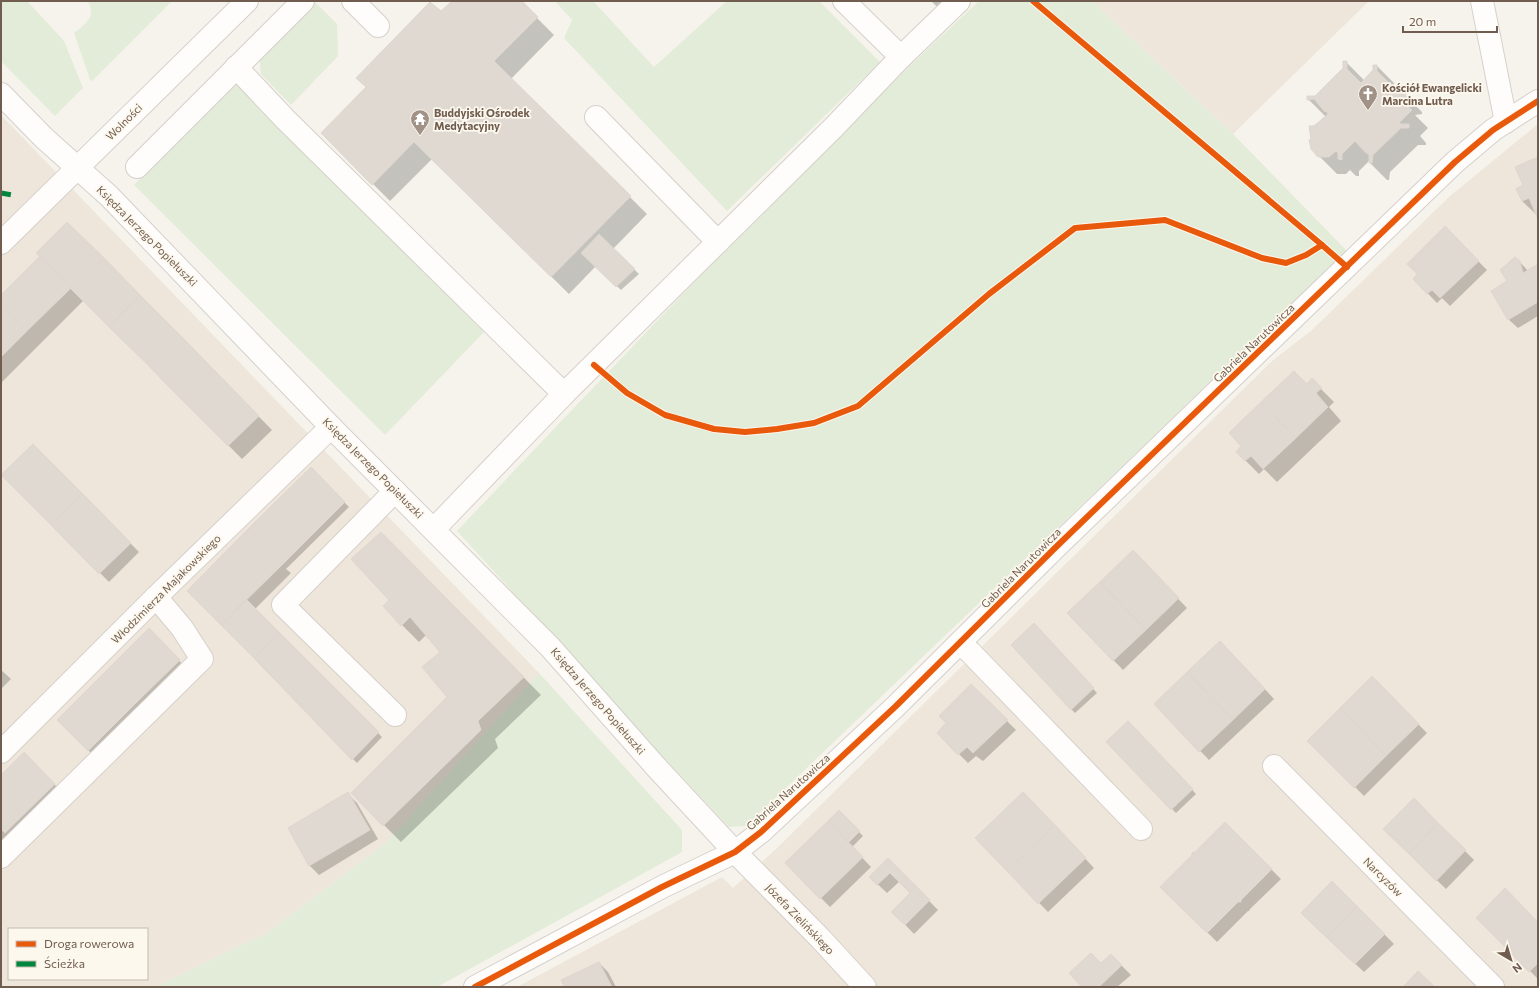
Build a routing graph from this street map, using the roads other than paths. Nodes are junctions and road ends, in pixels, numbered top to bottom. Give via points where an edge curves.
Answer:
1 (247, 1) edge
2 (302, 1) edge
3 (353, 1) edge
4 (844, 1) edge
5 (959, 1) edge
6 (1482, 1) edge
7 (378, 26) dead end
8 (900, 57) junction
9 (236, 67) junction
10 (1, 94) edge
11 (1538, 101) edge
12 (596, 117) dead end
13 (1506, 122) junction
14 (137, 167) dead end
15 (78, 169) junction
16 (718, 242) junction
17 (1, 243) edge
18 (564, 394) junction
19 (331, 427) junction
20 (395, 491) junction
21 (434, 529) junction
22 (156, 597) junction
23 (960, 643) junction
24 (395, 715) dead end
25 (1, 752) edge
26 (1274, 766) dead end
27 (1141, 829) dead end
28 (735, 852) junction
29 (1, 857) edge
30 (475, 987) edge
31 (865, 987) edge
32 (1494, 987) edge

1 - 15 street, Wolności
2 - 9 street
3 - 7 street
4 - 8 street
5 - 8 street
6 - 13 street
8 - 16 street via 834,128
9 - 14 street
9 - 18 street
10 - 15 street, Księdza Jerzego Popiełuszki
11 - 13 street, Gabriela Narutowicza
12 - 16 street
13 - 23 street, Gabriela Narutowicza via 1455,162
15 - 17 street, Wolności
15 - 19 street, Księdza Jerzego Popiełuszki via 109,196
16 - 18 street
18 - 21 street
19 - 20 street, Księdza Jerzego Popiełuszki
19 - 22 street, Włodzimierza Majakowskiego
20 - 21 street, Księdza Jerzego Popiełuszki
20 - 24 street via 283,605
21 - 28 street, Księdza Jerzego Popiełuszki via 550,647
22 - 25 street, Włodzimierza Majakowskiego
22 - 29 street via 182,628 202,658
23 - 27 street
23 - 28 street, Gabriela Narutowicza via 879,722
26 - 32 street, Narcyzów
28 - 30 street, Gabriela Narutowicza via 655,891
28 - 31 street, Józefa Zielińskiego

